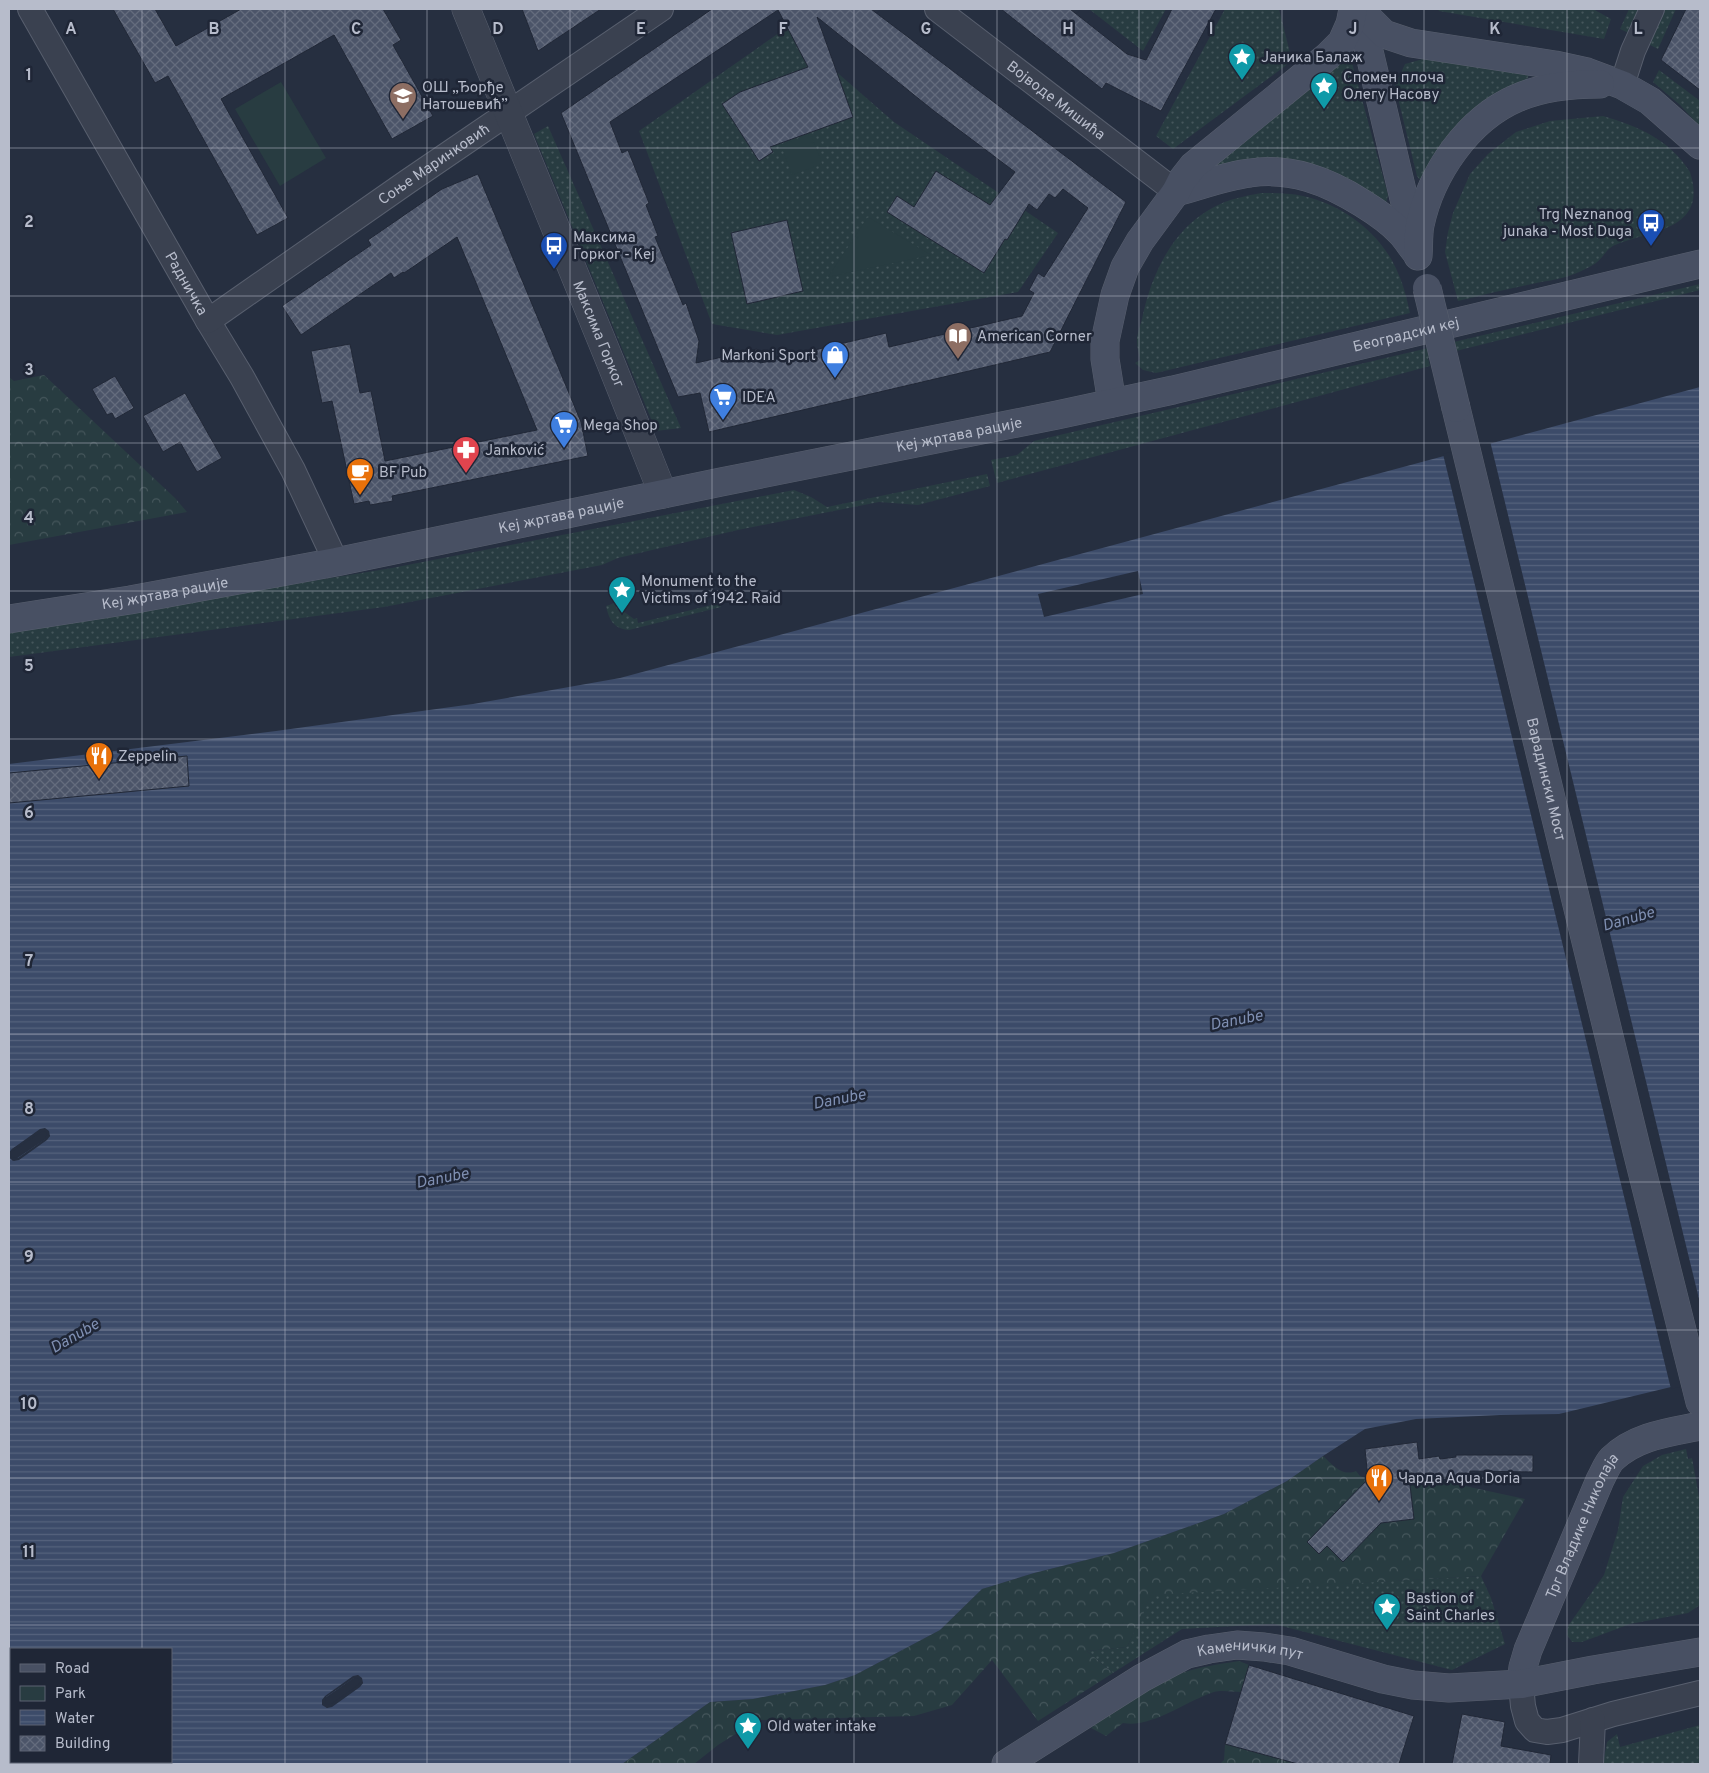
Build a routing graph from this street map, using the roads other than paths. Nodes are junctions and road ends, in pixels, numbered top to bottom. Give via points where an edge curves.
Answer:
1 (30, 9) edge
2 (466, 9) edge
3 (661, 9) edge
4 (938, 9) edge
5 (1353, 9) edge
6 (1360, 9) edge
7 (1652, 9) edge
8 (1622, 85) junction
9 (509, 113) junction
10 (1700, 145) edge
11 (1176, 192) junction
12 (1418, 256) junction
13 (1700, 264) edge
14 (208, 321) junction
15 (1112, 403) junction
16 (663, 494) junction
17 (336, 562) junction
18 (9, 619) edge
19 (1700, 1402) edge
20 (1700, 1426) edge
21 (1700, 1636) edge
22 (1700, 1652) edge
23 (1660, 1658) junction
24 (1521, 1684) junction
25 (1700, 1693) edge
26 (1593, 1720) junction
27 (1006, 1764) edge
28 (1591, 1764) edge

1 - 14 street, Радничка
2 - 9 street, Максима Горког
3 - 9 street, Соње Маринковић
4 - 11 street, Војводе Мишића
5 - 11 main road via 1342,42 1193,166
6 - 8 main road via 1384,34 1411,43 1555,65
6 - 12 main road, Варадински Мост
7 - 8 street
8 - 10 main road via 1650,101
8 - 12 main road via 1542,89 1494,110 1449,156 1430,191 1420,226
9 - 14 street, Соње Маринковић
9 - 16 street, Максима Горког
11 - 12 main road via 1250,172 1298,174 1320,180 1377,212 1401,233
11 - 15 main road via 1140,241 1125,267 1115,295 1105,340
12 - 19 main road, Варадински Мост, bridge
13 - 15 main road, Београдски кеј
14 - 17 street, Радничка via 293,470
15 - 16 main road, Кеј жртава рације
16 - 17 main road, Кеј жртава рације
17 - 18 main road, Кеј жртава рације
20 - 24 main road, Трг Владике Николаја via 1646,1438 1611,1460 1528,1650
21 - 23 main road
22 - 23 main road
23 - 24 main road
24 - 26 street, Трг Владике Николаја via 1527,1721 1535,1730 1562,1730
24 - 27 main road, Каменички пут via 1449,1688 1413,1685 1290,1651 1237,1645 1209,1648 1187,1654 1142,1678
25 - 26 street, Трг Владике Николаја
26 - 28 street

